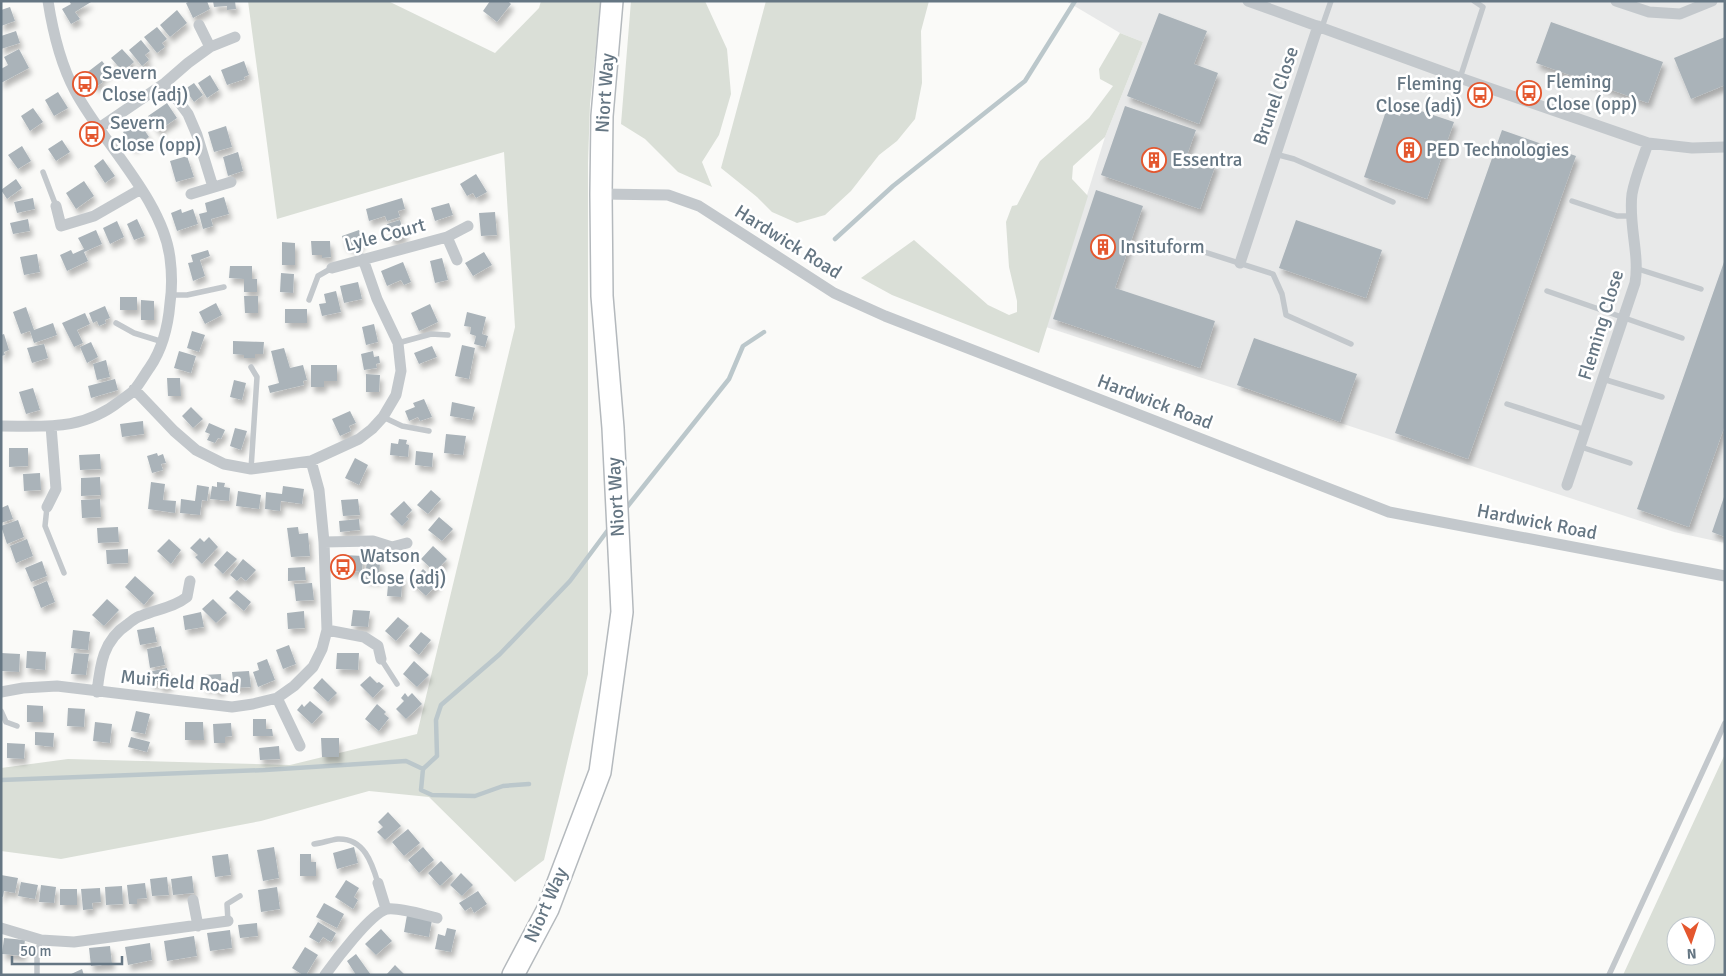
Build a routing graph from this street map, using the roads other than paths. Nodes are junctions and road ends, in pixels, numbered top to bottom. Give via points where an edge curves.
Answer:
1 (48, 1) edge
2 (612, 1) edge
3 (1248, 1) edge
4 (1331, 1) edge
5 (1474, 1) edge
6 (1616, 1) edge
7 (1712, 1) edge
8 (1651, 7) edge
9 (199, 25) dead end
10 (1320, 27) junction
11 (235, 38) dead end
12 (210, 47) junction
13 (1460, 78) junction
14 (164, 83) junction
15 (99, 128) junction
16 (1648, 143) junction
17 (1725, 147) edge
18 (1275, 154) junction
19 (43, 172) dead end
20 (231, 182) dead end
21 (141, 188) junction
22 (213, 188) junction
23 (191, 194) dead end
24 (601, 194) junction
25 (1572, 201) dead end
26 (1393, 202) dead end
27 (56, 206) joint
28 (1632, 216) junction
29 (468, 226) dead end
30 (446, 237) junction
31 (1192, 248) dead end
32 (363, 259) junction
33 (457, 260) dead end
34 (1240, 263) junction
35 (332, 268) joint
36 (1638, 270) junction
37 (224, 288) dead end
38 (1701, 289) dead end
39 (1547, 291) dead end
40 (171, 295) junction
41 (309, 300) dead end
42 (1623, 318) junction
43 (116, 323) dead end
44 (448, 334) dead end
45 (1682, 338) dead end
46 (162, 342) junction
47 (398, 343) junction
48 (1351, 344) dead end
49 (251, 367) dead end
50 (1603, 379) junction
51 (134, 389) junction
52 (1662, 397) dead end
53 (1507, 404) dead end
54 (383, 417) junction
55 (1, 426) edge
56 (51, 426) junction
57 (1586, 430) junction
58 (429, 432) dead end
59 (1580, 447) junction
60 (311, 461) junction
61 (1630, 463) dead end
62 (251, 469) junction
63 (1566, 485) dead end
64 (47, 507) joint
65 (324, 542) junction
66 (407, 543) dead end
67 (64, 573) dead end
68 (1725, 576) edge
69 (190, 581) dead end
70 (327, 630) junction
71 (381, 659) joint
72 (397, 684) dead end
73 (1, 692) edge
74 (97, 692) junction
75 (277, 698) junction
76 (1, 711) edge
77 (1725, 723) edge
78 (17, 726) dead end
79 (300, 746) dead end
80 (314, 844) dead end
81 (378, 883) joint
82 (240, 896) dead end
83 (193, 900) dead end
84 (386, 909) junction
85 (438, 918) dead end
86 (228, 921) joint
87 (198, 926) junction
88 (1, 928) edge
89 (41, 940) junction
90 (37, 975) edge
91 (325, 975) edge
92 (513, 975) edge
93 (1609, 975) edge

1 - 15 street via 66,73
2 - 24 highway, Niort Way via 602,116
3 - 10 street
4 - 10 lane
5 - 13 lane via 1483,7 1481,19
6 - 8 street
7 - 8 street via 1680,14
9 - 12 street
10 - 13 street
10 - 18 street, Brunel Close
11 - 12 street
12 - 14 street
13 - 16 street
14 - 15 street
14 - 22 street via 188,114
15 - 21 street
16 - 17 street via 1692,148
16 - 28 street, Fleming Close via 1632,195
18 - 26 lane via 1294,159
18 - 34 street, Brunel Close
19 - 27 lane
20 - 22 street
21 - 27 street via 94,216 61,226
21 - 40 street via 165,239 170,257
22 - 23 street
24 - 68 street, Hardwick Road via 668,195 699,206 834,293 885,316 1389,512
24 - 92 highway, Niort Way via 602,296 613,428 622,612 600,772 548,909
25 - 28 lane via 1616,216
28 - 36 street, Fleming Close
29 - 30 street, Lyle Court
30 - 32 street, Lyle Court
30 - 33 street, Lyle Court
31 - 34 lane
32 - 35 street, Lyle Court
32 - 47 street via 376,299
34 - 48 lane via 1272,274 1282,294 1286,315
35 - 41 lane via 318,276
36 - 38 lane
36 - 42 street, Fleming Close
37 - 40 lane
39 - 42 lane
40 - 46 street via 168,327
42 - 45 lane
42 - 50 street, Fleming Close
43 - 46 lane
44 - 47 lane via 430,334
46 - 51 street via 156,358
47 - 54 street via 401,371 396,395
49 - 62 lane via 257,376
50 - 52 lane
50 - 57 street, Fleming Close
51 - 56 street via 107,411 78,423
51 - 62 street via 196,450 224,464
53 - 57 lane
54 - 58 lane via 402,426
54 - 60 street via 359,439
55 - 56 street
56 - 64 street via 56,489
57 - 59 street, Fleming Close
59 - 61 lane
59 - 63 street, Fleming Close
60 - 62 street
60 - 65 street, Muirfield Road via 319,490
64 - 67 lane via 44,526
65 - 66 street via 373,541 392,547
65 - 70 street, Muirfield Road
69 - 74 street via 187,597 182,601 139,616 112,637 100,666
70 - 71 street via 364,637 378,646
70 - 75 street, Muirfield Road via 313,667
71 - 72 lane
73 - 74 street, Muirfield Road via 57,686
74 - 75 street, Muirfield Road via 232,707
75 - 79 street
76 - 78 lane via 6,722
77 - 93 lane
80 - 81 lane via 339,839 355,842 365,852
81 - 84 street
82 - 86 lane via 227,904
83 - 87 street
84 - 85 street
84 - 91 street via 344,949
86 - 87 street
87 - 89 street via 74,942
88 - 89 street
89 - 90 lane

